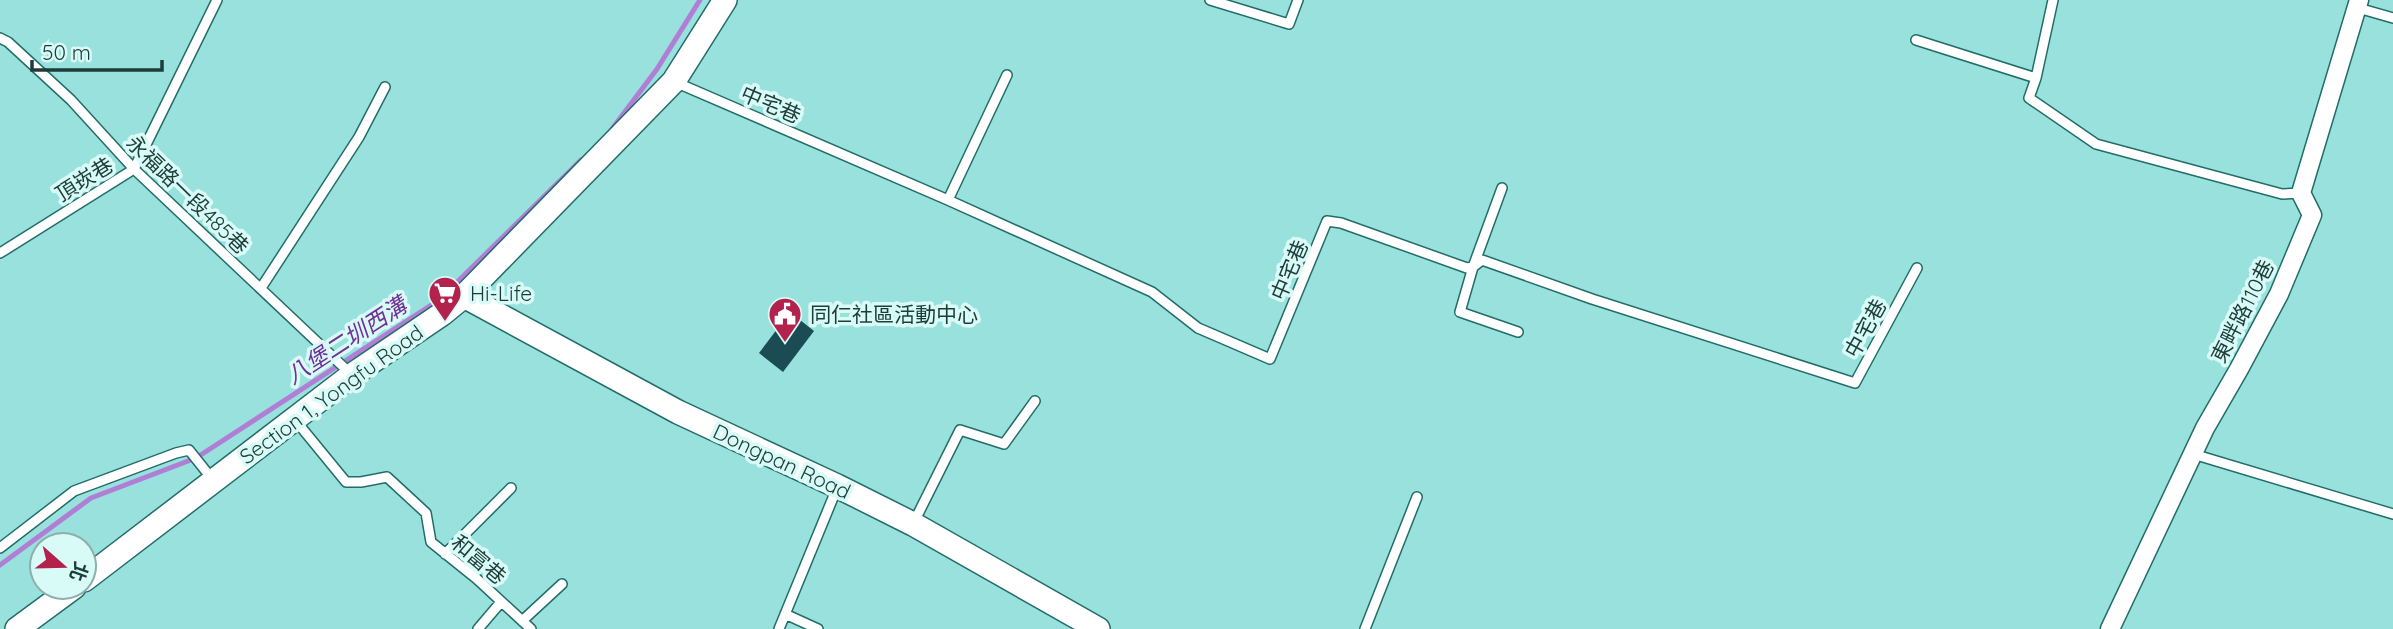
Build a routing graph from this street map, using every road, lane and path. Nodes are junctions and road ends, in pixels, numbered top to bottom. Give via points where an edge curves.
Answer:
1 (217, 0) edge
2 (725, 0) edge
3 (1210, 0) edge
4 (1298, 0) edge
5 (2053, 0) edge
6 (2359, 4) edge
7 (2393, 18) edge
8 (0, 38) edge
9 (1916, 40) dead end
10 (1007, 75) dead end
11 (2036, 78) junction
12 (674, 81) junction
13 (385, 87) dead end
14 (134, 169) junction
15 (1502, 188) dead end
16 (2301, 193) junction
17 (948, 200) junction
18 (0, 253) edge
19 (1474, 267) junction
20 (1917, 268) dead end
21 (261, 288) junction
22 (464, 296) junction
23 (1518, 332) dead end
24 (349, 373) junction
25 (1035, 401) dead end
26 (295, 419) junction
27 (2193, 454) junction
28 (214, 481) junction
29 (838, 486) junction
30 (511, 488) dead end
31 (1417, 497) dead end
32 (2393, 514) edge
33 (913, 524) junction
34 (0, 548) edge
35 (445, 554) junction
36 (98, 569) edge
37 (562, 584) dead end
38 (56, 601) edge
39 (501, 601) junction
40 (785, 614) junction
41 (522, 621) junction
42 (21, 628) edge
43 (478, 629) edge
44 (531, 629) edge
45 (779, 629) edge
46 (818, 629) edge
47 (1098, 629) edge
48 (1365, 629) edge
49 (2110, 629) edge

1 - 14 lane, 頂崁巷
2 - 12 street, Section 1, Yongfu Road
3 - 4 lane via 1289,24
5 - 11 lane
6 - 7 lane
6 - 16 street, 東畔路110巷
8 - 14 lane, 永福路一段485巷 via 71,100
9 - 11 lane
10 - 17 lane
11 - 16 lane via 2029,98 2095,144 2282,194
12 - 17 lane, 中宅巷
12 - 22 street, Section 1, Yongfu Road
13 - 21 lane via 359,137
14 - 18 lane, 頂崁巷
14 - 21 lane, 永福路一段485巷
15 - 19 lane
16 - 27 street, 東畔路110巷 via 2312,215 2279,293
17 - 19 lane, 中宅巷 via 1152,292 1198,328 1270,359 1327,221
19 - 20 lane, 中宅巷 via 1482,260 1855,383
19 - 23 lane via 1461,312
21 - 24 lane, 永福路一段485巷
22 - 24 street, Section 1, Yongfu Road
22 - 29 street, Dongpan Road via 678,412
24 - 26 street, Section 1, Yongfu Road
25 - 33 lane via 1004,444 960,429
26 - 28 street, Section 1, Yongfu Road
26 - 35 lane, 和富巷 via 346,481 387,477 426,513 431,542
27 - 32 lane
27 - 49 street, 東畔路110巷
28 - 34 lane via 189,450 176,453 74,491
28 - 36 street, Section 1, Yongfu Road
29 - 33 street, Dongpan Road
29 - 40 lane
30 - 35 lane
31 - 48 lane
33 - 47 street, Dongpan Road
35 - 39 lane, 和富巷
37 - 41 lane
38 - 42 street
39 - 41 lane, 和富巷
39 - 43 lane
40 - 45 lane
40 - 46 lane
41 - 44 lane, 和富巷

